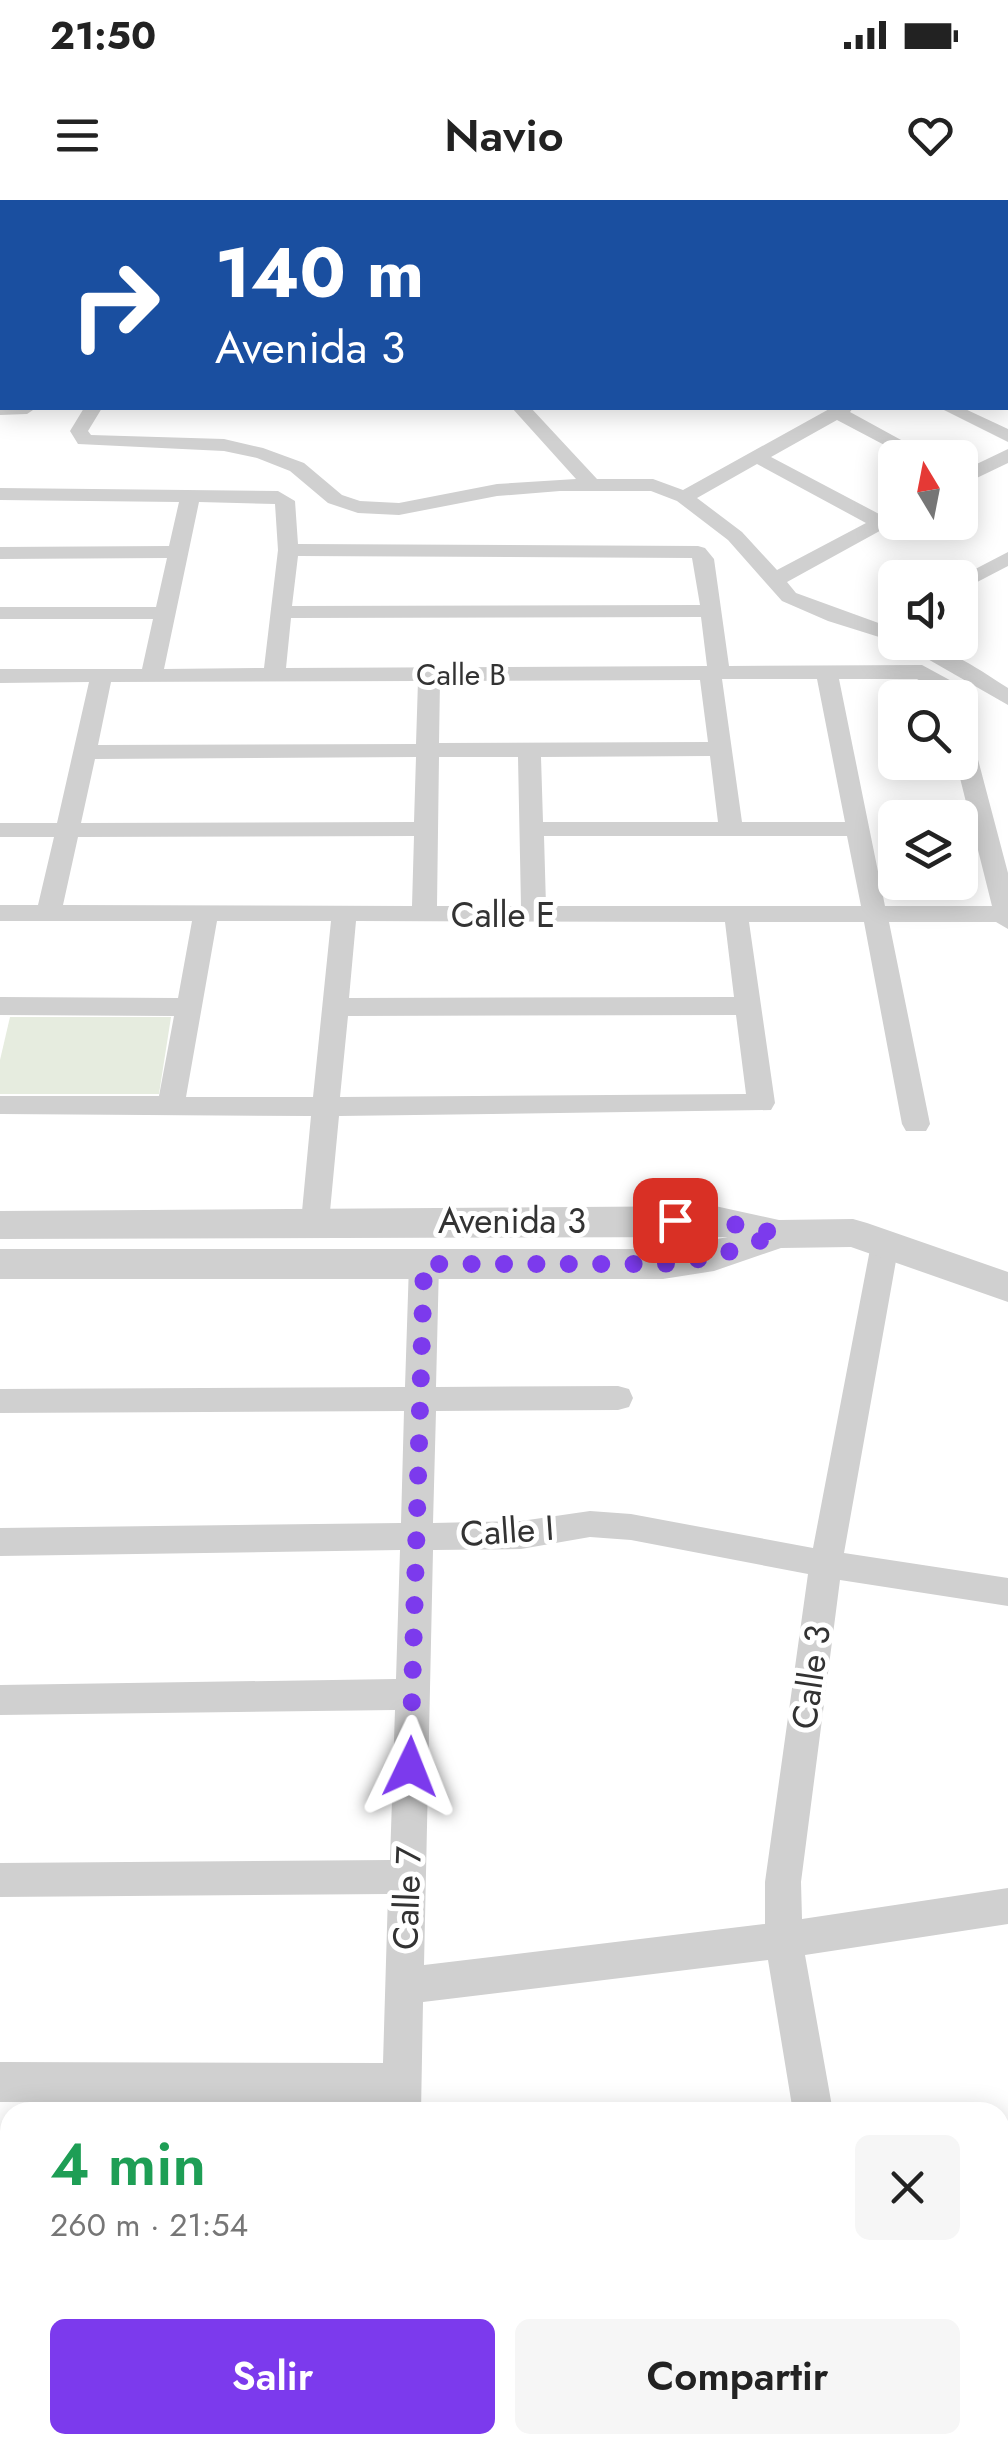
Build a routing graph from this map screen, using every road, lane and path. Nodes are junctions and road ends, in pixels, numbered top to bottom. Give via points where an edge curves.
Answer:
1 (972, 200) edge
2 (988, 200) edge
3 (92, 410) edge
4 (523, 410) edge
5 (840, 410) edge
6 (953, 410) edge
7 (1008, 436) edge
8 (893, 440) edge
9 (1008, 455) edge
10 (757, 457) junction
11 (978, 470) edge
12 (590, 484) junction
13 (0, 494) edge
14 (190, 496) junction
15 (684, 497) junction
16 (878, 514) edge
17 (878, 524) edge
18 (288, 550) junction
19 (176, 552) junction
20 (0, 553) edge
21 (1008, 558) edge
22 (978, 576) edge
23 (774, 580) junction
24 (710, 611) junction
25 (281, 612) junction
26 (164, 613) junction
27 (0, 614) edge
28 (878, 629) edge
29 (878, 641) edge
30 (946, 660) edge
31 (788, 672) junction
32 (827, 672) junction
33 (714, 673) junction
34 (429, 674) junction
35 (152, 675) junction
36 (274, 675) junction
37 (0, 676) edge
38 (102, 676) junction
39 (935, 680) edge
40 (1008, 698) edge
41 (529, 749) junction
42 (719, 749) junction
43 (428, 750) junction
44 (85, 752) junction
45 (972, 780) edge
46 (426, 829) junction
47 (532, 829) junction
48 (731, 829) junction
49 (858, 829) junction
50 (0, 830) edge
51 (68, 830) junction
52 (0, 913) edge
53 (49, 913) junction
54 (206, 914) junction
55 (736, 914) junction
56 (875, 914) junction
57 (344, 915) junction
58 (534, 915) junction
59 (424, 916) junction
60 (1007, 917) edge
61 (0, 1006) edge
62 (748, 1006) junction
63 (189, 1007) junction
64 (336, 1007) junction
65 (0, 1105) edge
66 (171, 1106) junction
67 (326, 1108) junction
68 (916, 1124) dead end
69 (315, 1222) junction
70 (0, 1225) edge
71 (779, 1234) junction
72 (885, 1244) junction
73 (0, 1264) edge
74 (424, 1264) junction
75 (1008, 1288) edge
76 (618, 1398) dead end
77 (420, 1399) junction
78 (0, 1401) edge
79 (417, 1536) junction
80 (0, 1542) edge
81 (826, 1564) junction
82 (1008, 1592) edge
83 (412, 1694) junction
84 (0, 1700) edge
85 (407, 1877) junction
86 (0, 1880) edge
87 (1008, 1906) edge
88 (784, 1940) junction
89 (404, 1986) junction
90 (0, 2082) edge
91 (401, 2098) edge
92 (811, 2102) edge

1 - 2 street
3 - 12 street via 80,431 85,440 224,445 263,454 297,467 335,499 358,507 399,508 496,490
4 - 12 street
5 - 8 street
5 - 10 street
6 - 7 street
9 - 11 street
10 - 15 street
10 - 16 street
12 - 15 street via 653,484
13 - 14 street
14 - 18 street via 285,500
14 - 19 street
15 - 23 street via 735,536
17 - 23 street
18 - 24 street via 688,550 704,559
18 - 25 street
19 - 20 street
19 - 26 street
21 - 22 street
23 - 28 street via 789,596
24 - 25 street
24 - 33 street
25 - 36 street
26 - 27 street
26 - 35 street
29 - 31 street
30 - 40 street
31 - 32 street, Calle B
31 - 33 street, Calle B
32 - 39 street, Calle B via 922,672
32 - 49 street
33 - 34 street, Calle B
33 - 42 street
34 - 36 street, Calle B
34 - 43 street
35 - 36 street, Calle B
35 - 38 street, Calle B
37 - 38 street, Calle B
38 - 44 street
41 - 42 street
41 - 43 street
41 - 47 street
42 - 48 street
43 - 44 street
43 - 46 street
44 - 51 street
45 - 60 street
46 - 51 street
46 - 59 street
47 - 48 street
47 - 58 street
48 - 49 street
49 - 56 street
50 - 51 street
51 - 53 street
52 - 53 street, Calle E
53 - 54 street, Calle E
54 - 57 street, Calle E
54 - 63 street
55 - 56 street, Calle E
55 - 58 street, Calle E
55 - 62 street
56 - 60 street, Calle E
56 - 68 street
57 - 59 street, Calle E
57 - 64 street
58 - 59 street, Calle E
61 - 63 street
62 - 64 street
62 - 67 street via 762,1103
63 - 66 street
64 - 67 street
65 - 66 street
66 - 67 street
67 - 69 street
69 - 70 street, Avenida 3
69 - 71 street, Avenida 3 via 714,1220
71 - 72 street via 853,1233
71 - 74 street, Avenida 3 via 714,1257 663,1264
72 - 75 street
72 - 81 street, Calle 3
73 - 74 street, Avenida 3
74 - 77 street, Calle 7
76 - 77 street
77 - 78 street
77 - 79 street, Calle 7
79 - 80 street, Calle I
79 - 81 street, Calle I via 521,1535 590,1524
79 - 83 street, Calle 7
81 - 82 street, Calle I
81 - 88 street, Calle 3 via 782,1882
83 - 84 street
83 - 85 street, Calle 7
85 - 86 street
85 - 89 street, Calle 7
87 - 88 street
88 - 89 street
88 - 92 street, Calle 3
89 - 91 street, Calle 7
90 - 91 street

